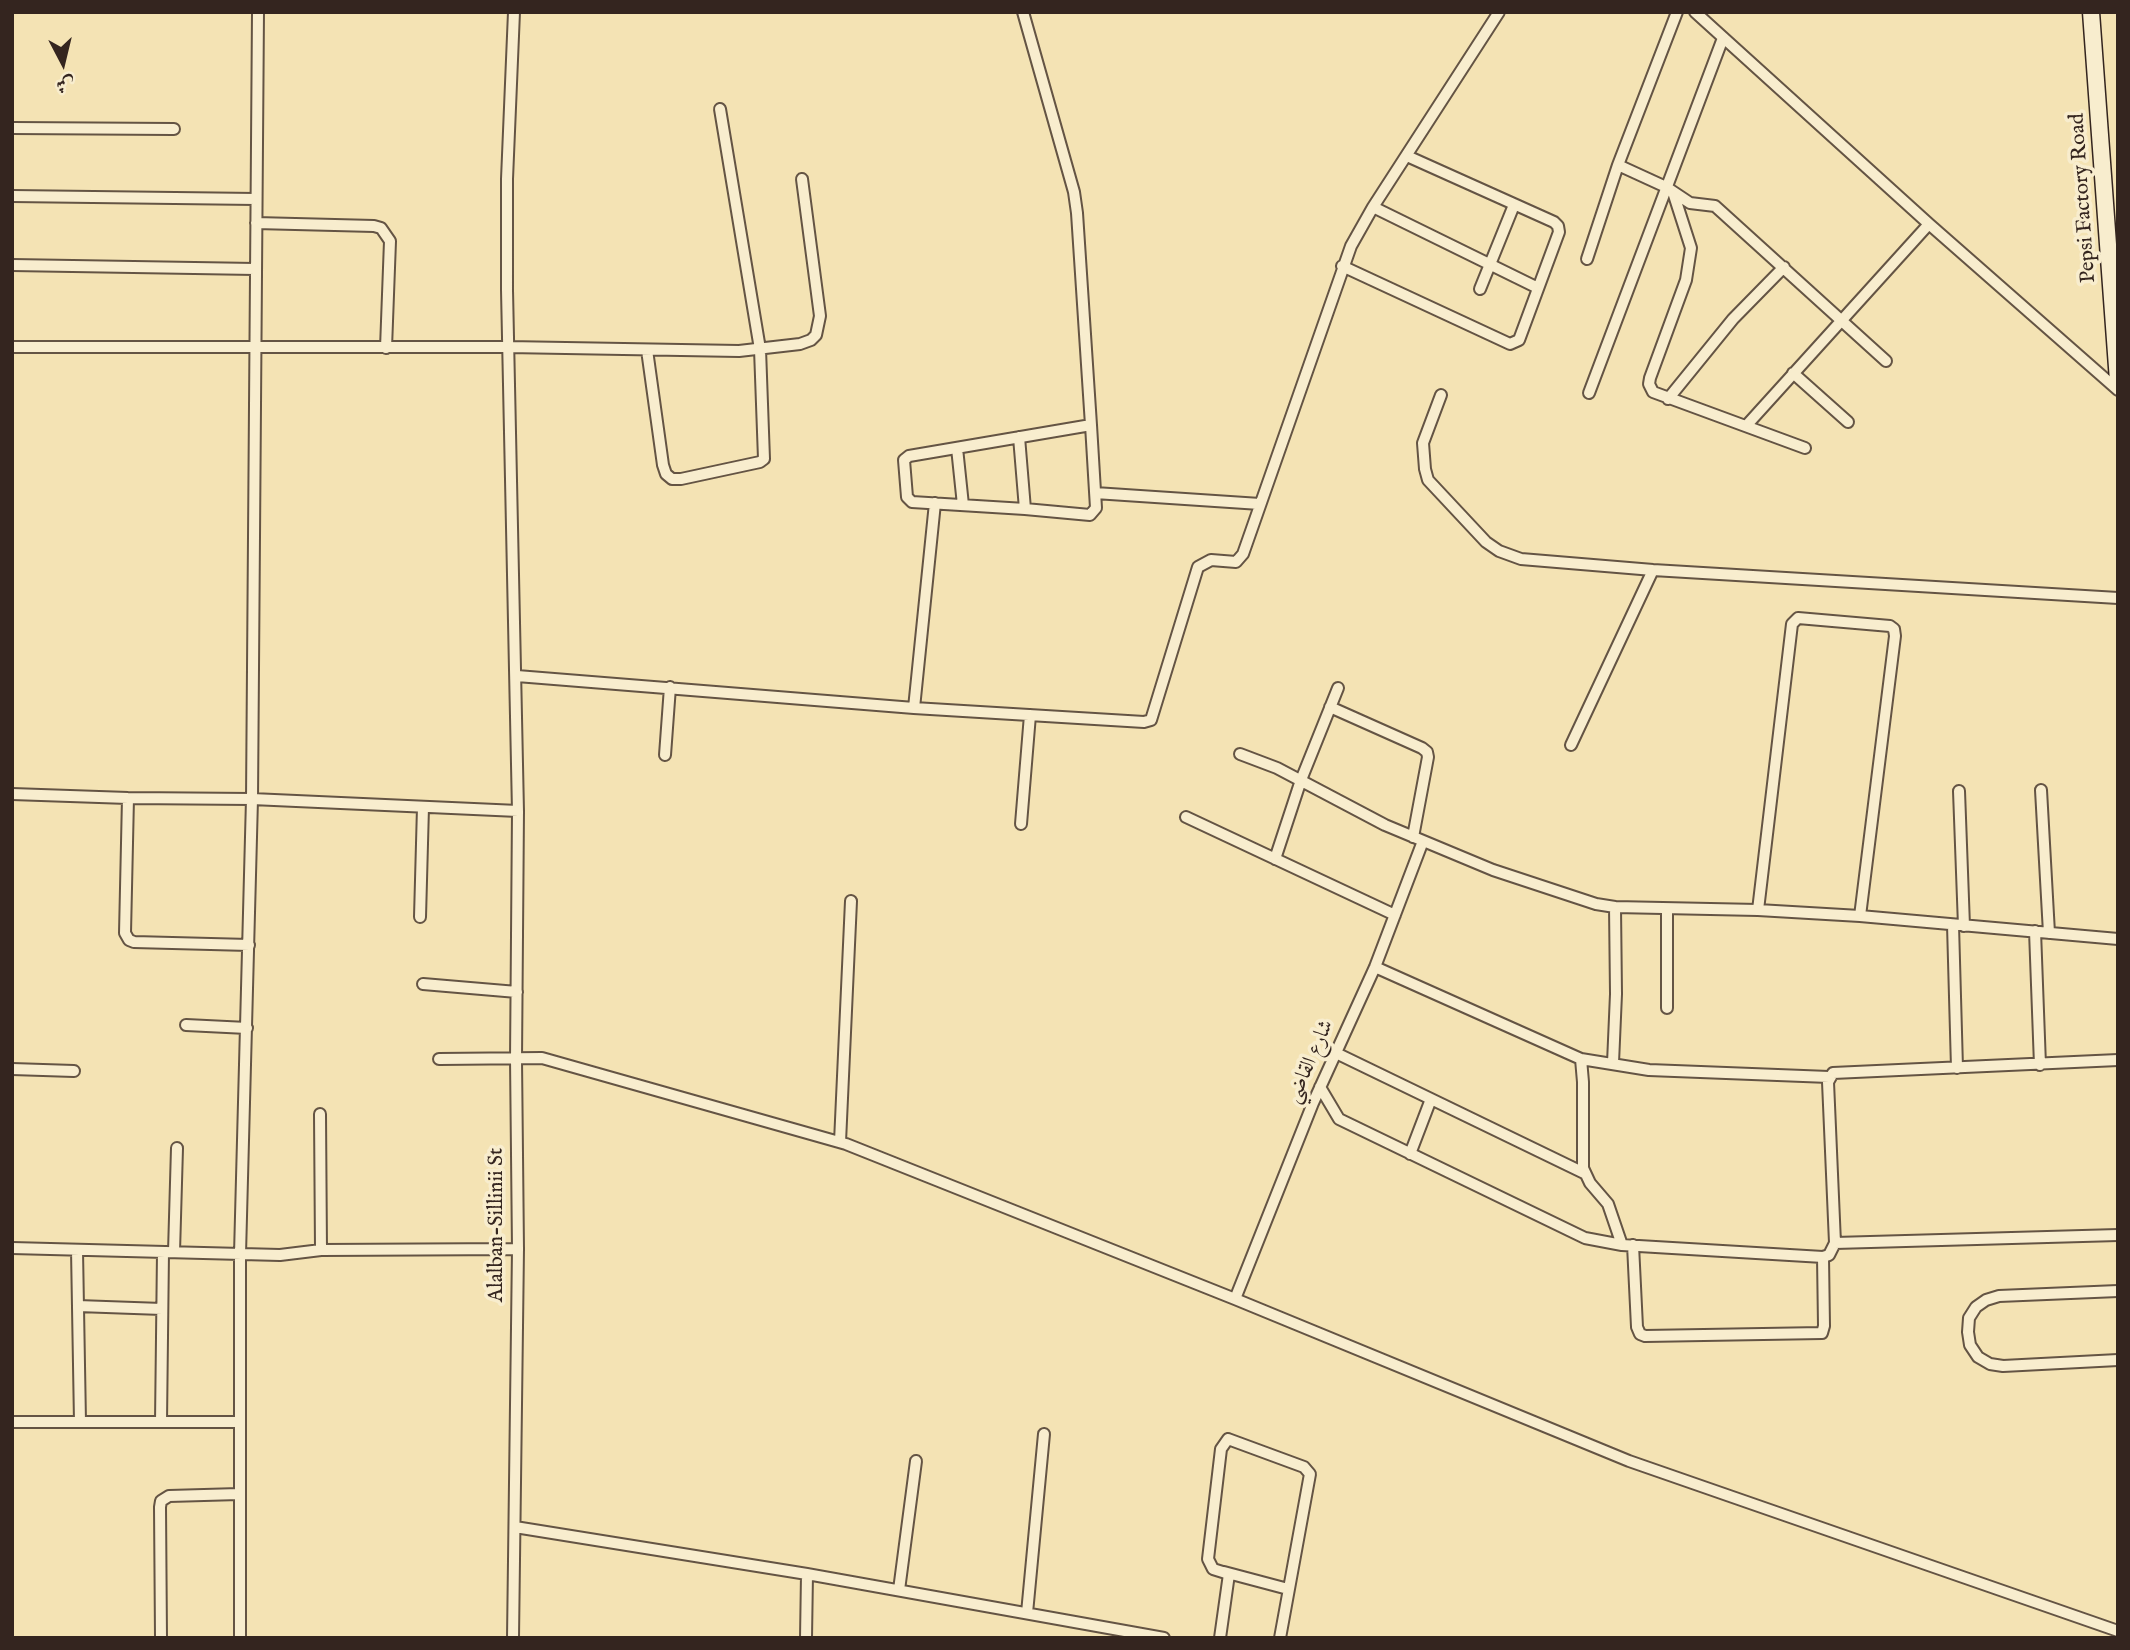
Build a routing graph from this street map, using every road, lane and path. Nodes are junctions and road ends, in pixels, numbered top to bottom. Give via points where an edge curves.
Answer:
1 (258, 12) edge
2 (513, 12) edge
3 (1023, 12) edge
4 (1499, 12) edge
5 (1677, 12) edge
6 (1695, 12) edge
7 (2091, 12) edge
8 (1723, 38) junction
9 (720, 109) dead end
10 (12, 128) edge
11 (174, 129) dead end
12 (1407, 156) junction
13 (1618, 165) junction
14 (802, 178) dead end
15 (1670, 190) junction
16 (12, 196) edge
17 (256, 199) junction
18 (1514, 205) junction
19 (1373, 207) junction
20 (256, 223) junction
21 (1929, 224) junction
22 (1587, 259) dead end
23 (12, 265) edge
24 (1489, 265) junction
25 (1342, 266) junction
26 (1784, 267) junction
27 (255, 269) junction
28 (1538, 288) junction
29 (1480, 289) dead end
30 (1841, 318) junction
31 (12, 347) edge
32 (508, 347) junction
33 (386, 348) junction
34 (254, 349) junction
35 (760, 349) junction
36 (647, 350) junction
37 (1886, 361) dead end
38 (1793, 373) junction
39 (2118, 381) edge
40 (2118, 390) edge
41 (1589, 393) dead end
42 (1441, 395) dead end
43 (1668, 399) junction
44 (1848, 422) dead end
45 (1091, 425) junction
46 (1746, 426) junction
47 (1019, 437) junction
48 (957, 448) junction
49 (1805, 448) dead end
50 (1095, 493) junction
51 (935, 503) junction
52 (1260, 504) junction
53 (963, 505) junction
54 (1025, 509) junction
55 (1653, 570) junction
56 (2118, 598) edge
57 (517, 676) junction
58 (670, 687) junction
59 (1338, 688) dead end
60 (914, 708) junction
61 (1330, 708) junction
62 (1030, 715) junction
63 (1572, 745) dead end
64 (1240, 754) dead end
65 (665, 755) dead end
66 (1301, 780) junction
67 (2041, 790) dead end
68 (1959, 791) dead end
69 (12, 794) edge
70 (128, 798) junction
71 (252, 799) junction
72 (423, 807) junction
73 (518, 811) junction
74 (1186, 817) dead end
75 (1021, 824) dead end
76 (1418, 839) junction
77 (1275, 859) junction
78 (851, 901) dead end
79 (1615, 907) junction
80 (1667, 909) junction
81 (1758, 910) junction
82 (1395, 915) junction
83 (1860, 916) junction
84 (420, 917) dead end
85 (1958, 925) junction
86 (2035, 931) junction
87 (2049, 933) junction
88 (2118, 939) edge
89 (249, 945) junction
90 (1375, 967) junction
91 (423, 984) dead end
92 (517, 992) junction
93 (1667, 1009) dead end
94 (186, 1025) dead end
95 (247, 1028) junction
96 (1336, 1053) junction
97 (439, 1059) dead end
98 (516, 1059) junction
99 (1581, 1059) junction
100 (2118, 1060) edge
101 (1613, 1063) junction
102 (2040, 1065) junction
103 (1957, 1068) junction
104 (12, 1069) edge
105 (74, 1071) dead end
106 (1829, 1077) junction
107 (1321, 1087) junction
108 (1432, 1099) junction
109 (320, 1114) dead end
110 (840, 1142) junction
111 (177, 1148) dead end
112 (1410, 1154) junction
113 (1584, 1173) junction
114 (2118, 1235) edge
115 (1835, 1243) junction
116 (1627, 1245) junction
117 (12, 1248) edge
118 (518, 1249) junction
119 (77, 1250) junction
120 (321, 1250) junction
121 (169, 1252) junction
122 (240, 1254) junction
123 (1823, 1257) junction
124 (2118, 1291) edge
125 (1235, 1298) junction
126 (78, 1306) junction
127 (162, 1309) junction
128 (2118, 1360) edge
129 (12, 1422) edge
130 (80, 1422) junction
131 (161, 1422) junction
132 (239, 1422) junction
133 (1044, 1434) dead end
134 (1228, 1439) junction
135 (916, 1461) dead end
136 (239, 1494) junction
137 (515, 1527) junction
138 (807, 1574) junction
139 (1289, 1589) junction
140 (899, 1590) junction
141 (1027, 1613) junction
142 (2118, 1631) edge
143 (161, 1638) edge
144 (240, 1638) edge
145 (513, 1638) edge
146 (806, 1638) edge
147 (1164, 1638) edge
148 (1220, 1638) edge
149 (1280, 1638) edge

1 - 17 street
2 - 32 street, Alalban-Sillinii St via 507,179
3 - 45 street via 1074,192
4 - 12 street
5 - 13 street
6 - 8 street
7 - 39 main road, Pepsi Factory Road
8 - 15 street
8 - 21 street
9 - 35 street
10 - 11 street
12 - 18 street
12 - 19 street
13 - 15 street
13 - 22 street
14 - 35 street via 819,325 811,340
15 - 26 street via 1696,205 1715,206
15 - 41 street
15 - 43 street via 1690,248 1686,279 1649,384 1657,396
16 - 17 street
17 - 20 street
18 - 24 street
18 - 28 street via 1554,222 1559,229
19 - 24 street
19 - 25 street
20 - 27 street
20 - 33 street via 381,228 390,242
21 - 30 street
21 - 40 street
23 - 27 street
24 - 28 street
24 - 29 street
25 - 28 street via 1510,344 1518,340
25 - 52 street
26 - 30 street
26 - 43 street via 1733,319
27 - 34 street
30 - 37 street
30 - 38 street
31 - 34 street
32 - 33 street
32 - 36 street
32 - 57 street, Alalban-Sillinii St
33 - 34 street
34 - 71 street
35 - 36 street
35 - 36 street via 764,458 681,480 666,474 663,466
38 - 44 street
38 - 46 street
42 - 55 street via 1423,443 1424,469 1428,481 1486,542 1510,556 1533,561
43 - 46 street
45 - 47 street
45 - 50 street
46 - 49 street
47 - 48 street
47 - 54 street
48 - 51 street via 904,460 909,500
48 - 53 street
50 - 52 street
50 - 54 street via 1096,508 1090,515
51 - 53 street
51 - 60 street
52 - 62 street via 1240,559 1232,563 1211,560 1198,567 1151,720
53 - 54 street
55 - 56 street
55 - 63 street
57 - 58 street
57 - 73 street, Alalban-Sillinii St
58 - 60 street
58 - 65 street
59 - 61 street
60 - 62 street
61 - 66 street
61 - 76 street, شارع القاضي via 1427,752
62 - 75 street
64 - 66 street
66 - 76 street
66 - 77 street
67 - 87 street
68 - 85 street
69 - 70 street
70 - 71 street
70 - 89 street via 125,933 129,940
71 - 72 street
71 - 89 street
72 - 73 street
72 - 84 street
73 - 92 street, Alalban-Sillinii St
74 - 77 street
76 - 79 street via 1559,893
76 - 82 street, شارع القاضي
77 - 82 street
78 - 110 street
79 - 80 street
79 - 101 street
80 - 81 street
80 - 93 street
81 - 83 street
81 - 83 street via 1792,624 1798,618 1894,629
82 - 90 street, شارع القاضي
83 - 85 street
85 - 86 street
85 - 103 street
86 - 87 street
86 - 102 street
87 - 88 street
89 - 95 street
90 - 96 street, شارع القاضي
90 - 99 street
91 - 92 street
92 - 98 street, Alalban-Sillinii St
94 - 95 street
95 - 122 street
96 - 107 street, شارع القاضي
96 - 108 street
97 - 98 street
98 - 110 street via 542,1058
98 - 118 street, Alalban-Sillinii St
99 - 101 street
99 - 113 street
100 - 102 street
101 - 106 street via 1649,1070
102 - 103 street
103 - 106 street via 1839,1072
104 - 105 street
106 - 115 street
107 - 112 street via 1339,1119
107 - 125 street, شارع القاضي
108 - 112 street
108 - 113 street
109 - 120 street
110 - 125 street
111 - 121 street
112 - 116 street via 1585,1238
113 - 116 street via 1608,1204
114 - 115 street
115 - 123 street
116 - 123 street
116 - 123 street via 1637,1327 1645,1336 1822,1334
117 - 119 street
118 - 120 street
118 - 137 street, Alalban-Sillinii St
119 - 121 street
119 - 126 street
120 - 122 street
121 - 122 street
121 - 127 street
122 - 132 street
124 - 128 street via 1999,1296 1976,1307 1968,1332 1978,1357 1990,1364
125 - 142 street via 1629,1461
126 - 127 street
126 - 130 street
127 - 131 street
129 - 130 street
130 - 131 street
131 - 132 street
132 - 136 street
133 - 141 street
134 - 139 street via 1304,1467 1310,1474
134 - 139 street via 1211,1566
134 - 148 street via 1221,1448 1208,1559 1213,1569 1229,1574
135 - 140 street
136 - 143 street via 169,1496 162,1501
136 - 144 street
137 - 138 street
137 - 145 street, Alalban-Sillinii St
138 - 140 street
138 - 146 street
139 - 149 street
140 - 141 street
141 - 147 street

